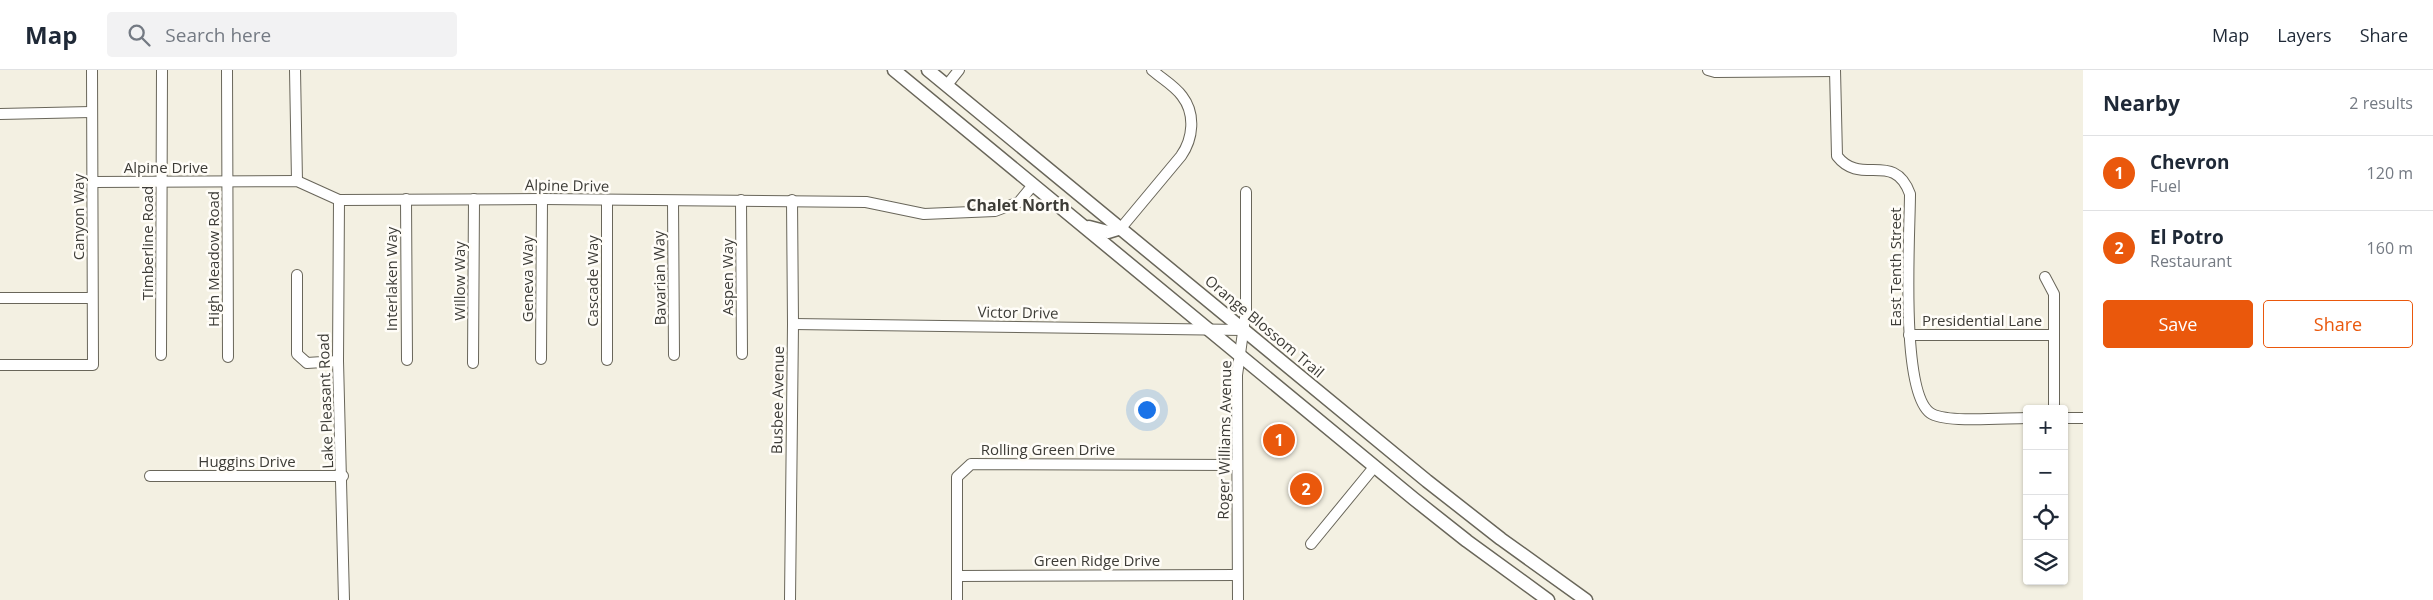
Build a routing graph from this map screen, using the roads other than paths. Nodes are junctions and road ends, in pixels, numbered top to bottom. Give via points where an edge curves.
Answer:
1 (92, 70) edge
2 (162, 70) edge
3 (227, 70) edge
4 (295, 70) edge
5 (894, 70) edge
6 (959, 70) edge
7 (1152, 70) edge
8 (1708, 70) edge
9 (1835, 71) edge
10 (939, 76) edge
11 (91, 112) junction
12 (0, 114) edge
13 (162, 181) junction
14 (297, 181) junction
15 (93, 182) junction
16 (227, 182) junction
17 (1033, 185) junction
18 (1246, 192) dead end
19 (406, 199) junction
20 (474, 199) junction
21 (542, 199) junction
22 (339, 200) junction
23 (741, 200) junction
24 (792, 200) junction
25 (607, 201) junction
26 (673, 201) junction
27 (1082, 225) junction
28 (1121, 228) junction
29 (297, 275) dead end
30 (2045, 277) dead end
31 (0, 298) edge
32 (92, 298) junction
33 (793, 324) junction
34 (1207, 328) junction
35 (1243, 330) junction
36 (1909, 335) junction
37 (2054, 335) junction
38 (742, 354) dead end
39 (1240, 355) junction
40 (162, 356) dead end
41 (674, 356) dead end
42 (228, 357) dead end
43 (542, 359) dead end
44 (406, 360) dead end
45 (607, 360) dead end
46 (338, 361) junction
47 (473, 362) dead end
48 (0, 365) edge
49 (2054, 405) edge
50 (2023, 418) edge
51 (2068, 418) edge
52 (2083, 418) edge
53 (1389, 450) junction
54 (1237, 465) junction
55 (1375, 466) junction
56 (150, 476) dead end
57 (343, 476) junction
58 (1311, 544) dead end
59 (1541, 569) junction
60 (1237, 575) junction
61 (957, 576) junction
62 (1529, 587) junction
63 (344, 600) edge
64 (790, 600) edge
65 (957, 600) edge
66 (1238, 600) edge
67 (1548, 600) edge
68 (1586, 600) edge

1 - 11 street, Canyon Way
2 - 13 street, Timberline Road
3 - 16 street, High Meadow Road
4 - 14 street
5 - 17 main road
6 - 10 street
7 - 28 street via 1182,96 1192,120 1190,138 1181,156
8 - 9 street
9 - 36 street, East Tenth Street via 1837,156 1855,170 1893,172 1902,177 1910,194
10 - 28 main road, Orange Blossom Trail
11 - 12 street
11 - 15 street, Canyon Way
13 - 15 street, Alpine Drive
13 - 16 street, Alpine Drive
13 - 40 street, Timberline Road
14 - 16 street, Alpine Drive
14 - 22 street, Alpine Drive
15 - 32 street, Canyon Way
16 - 42 street, High Meadow Road
17 - 24 street, Alpine Drive via 1019,202 995,211 924,214 866,202
17 - 27 main road
18 - 35 street, Roger Williams Avenue via 1246,311
19 - 20 street, Alpine Drive
19 - 22 street, Alpine Drive
19 - 44 street, Interlaken Way
20 - 21 street, Alpine Drive
20 - 47 street, Willow Way
21 - 25 street, Alpine Drive
21 - 43 street, Geneva Way
22 - 46 street, Lake Pleasant Road
23 - 24 street, Alpine Drive
23 - 26 street, Alpine Drive
23 - 38 street, Aspen Way
24 - 33 street, Busbee Avenue
25 - 26 street, Alpine Drive
25 - 45 street, Cascade Way
26 - 41 street, Bavarian Way
27 - 28 main road via 1108,232
27 - 34 main road
28 - 35 main road, Orange Blossom Trail
29 - 46 street via 297,354 307,363
30 - 37 street via 2054,294
31 - 32 street
32 - 48 street, Canyon Way via 93,365
33 - 34 street, Victor Drive
33 - 64 street, Busbee Avenue
34 - 35 street, Victor Drive
34 - 39 main road
35 - 39 street, Roger Williams Avenue
35 - 53 main road, Orange Blossom Trail
36 - 37 street, Presidential Lane
36 - 50 street, East Tenth Street via 1916,393 1930,413 1944,418
37 - 49 street
39 - 54 street, Roger Williams Avenue
39 - 55 main road
46 - 57 street, Lake Pleasant Road
51 - 52 street
53 - 55 main road
53 - 59 main road, Orange Blossom Trail
54 - 60 street, Roger Williams Avenue
54 - 61 street, Rolling Green Drive via 971,464 957,477
55 - 58 street
55 - 62 main road
56 - 57 street, Huggins Drive
57 - 63 street, Lake Pleasant Road
59 - 62 main road
59 - 68 main road, Orange Blossom Trail
60 - 61 street, Green Ridge Drive
60 - 66 street, Roger Williams Avenue
61 - 65 street, Rolling Green Drive
62 - 67 main road

